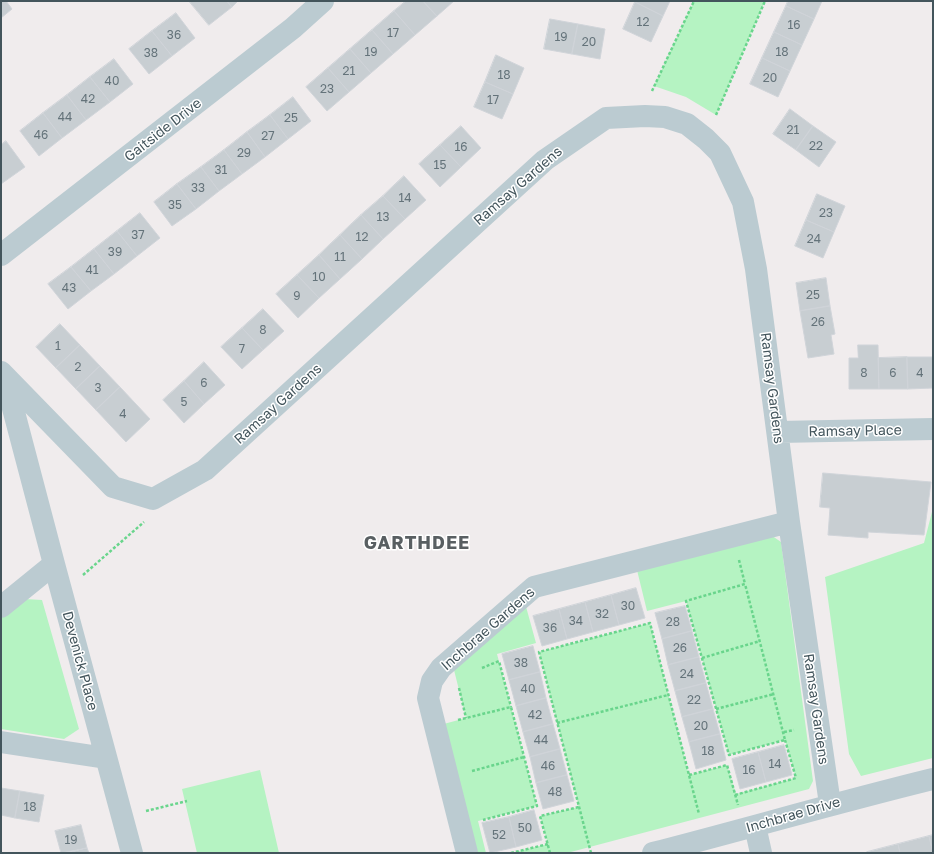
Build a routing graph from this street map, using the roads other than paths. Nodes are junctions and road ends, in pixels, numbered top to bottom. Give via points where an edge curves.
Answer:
1 (323, 1) edge
2 (1, 255) edge
3 (3, 374) edge
4 (933, 429) edge
5 (778, 432) junction
6 (789, 522) junction
7 (54, 564) junction
8 (1, 607) edge
9 (1, 742) edge
10 (106, 758) junction
11 (933, 779) edge
12 (830, 804) junction
13 (750, 828) junction
14 (132, 853) edge
15 (467, 853) edge
16 (652, 853) edge
17 (761, 853) edge

1 - 2 street, Gaitside Drive via 293,28
3 - 5 street, Ramsay Gardens via 113,486 153,499 205,470 545,160 606,118 665,116 687,124 706,138 720,153 744,202 756,269
3 - 7 street, Devenick Place
4 - 5 street, Ramsay Place
5 - 6 street, Ramsay Gardens
6 - 12 street, Ramsay Gardens
6 - 15 street, Inchbrae Gardens via 534,587 441,668 432,681 428,698
7 - 8 street
7 - 10 street, Devenick Place
9 - 10 street
10 - 14 street, Devenick Place
11 - 12 street, Inchbrae Drive
12 - 13 street, Inchbrae Drive
13 - 16 street, Inchbrae Drive
13 - 17 street

